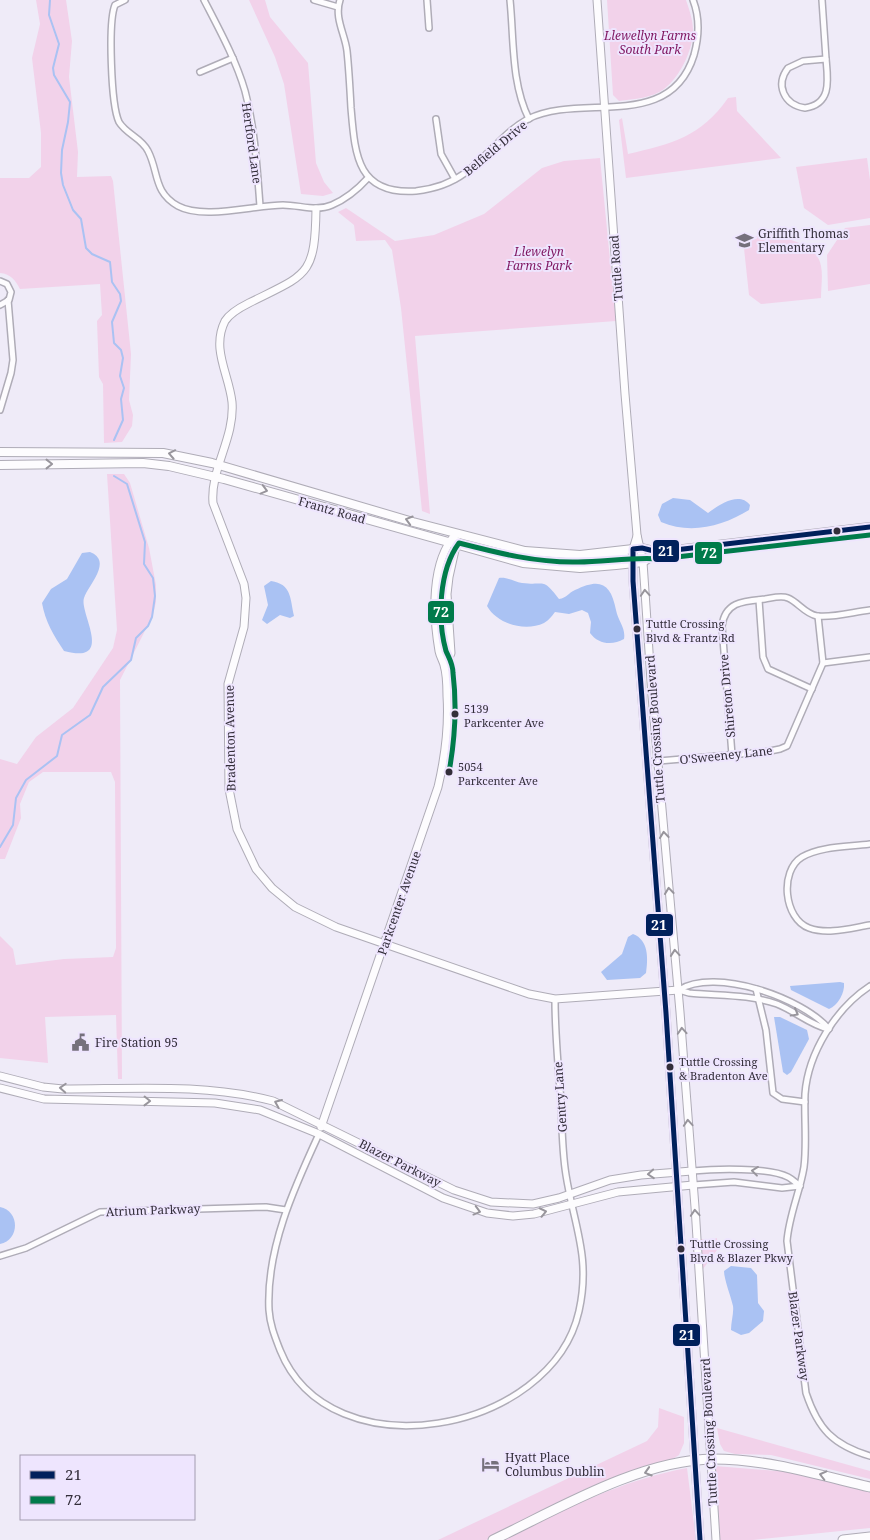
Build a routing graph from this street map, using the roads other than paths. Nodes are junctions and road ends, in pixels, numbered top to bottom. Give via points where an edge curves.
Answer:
1 (125, 0) edge
2 (204, 0) edge
3 (314, 0) edge
4 (340, 0) edge
5 (427, 0) edge
6 (510, 0) edge
7 (596, 0) edge
8 (693, 0) edge
9 (822, 0) edge
10 (338, 6) junction
11 (429, 28) dead end
12 (233, 58) junction
13 (826, 59) junction
14 (200, 72) dead end
15 (604, 108) junction
16 (436, 119) dead end
17 (529, 119) junction
18 (368, 178) junction
19 (455, 180) junction
20 (260, 206) junction
21 (316, 209) junction
22 (0, 281) edge
23 (8, 300) junction
24 (0, 305) edge
25 (0, 410) edge
26 (0, 452) edge
27 (0, 464) edge
28 (220, 465) junction
29 (217, 477) junction
30 (870, 527) edge
31 (456, 534) junction
32 (637, 535) joint
33 (447, 543) junction
34 (458, 546) junction
35 (636, 550) junction
36 (658, 552) junction
37 (644, 562) junction
38 (633, 563) junction
39 (557, 567) junction
40 (759, 600) junction
41 (870, 610) edge
42 (818, 616) junction
43 (870, 657) edge
44 (824, 663) junction
45 (445, 667) junction
46 (812, 689) junction
47 (732, 755) junction
48 (647, 762) junction
49 (658, 762) junction
50 (870, 844) edge
51 (870, 925) edge
52 (385, 944) junction
53 (870, 986) edge
54 (756, 989) junction
55 (678, 990) junction
56 (664, 992) junction
57 (759, 998) junction
58 (555, 999) junction
59 (829, 1029) junction
60 (0, 1076) edge
61 (0, 1088) edge
62 (805, 1102) junction
63 (322, 1123) junction
64 (319, 1134) junction
65 (692, 1171) junction
66 (677, 1172) junction
67 (693, 1185) junction
68 (677, 1186) junction
69 (800, 1186) junction
70 (571, 1194) junction
71 (573, 1204) junction
72 (286, 1210) junction
73 (0, 1256) edge
74 (870, 1456) edge
75 (711, 1459) junction
76 (695, 1461) junction
77 (870, 1487) edge
78 (870, 1537) edge
79 (494, 1540) edge
80 (700, 1540) edge
81 (716, 1540) edge
82 (842, 1540) edge

1 - 20 street via 116,6 111,22 115,111 120,123 150,153 156,180 164,193 178,206 199,211
2 - 12 street, Hertford Lane
3 - 10 street
4 - 10 street
5 - 11 street
6 - 17 street via 518,87
7 - 15 street, Tuttle Road
8 - 15 street, Belfield Drive via 698,31 691,62 684,76 667,93 648,102
9 - 13 street
10 - 18 street via 340,28 347,49 356,156
12 - 14 street
12 - 20 street, Hertford Lane via 245,91 255,142
13 - 13 street via 803,61 788,68 781,84 788,101 805,108 822,100 828,89
15 - 17 street, Belfield Drive via 558,111
15 - 32 street, Tuttle Road
16 - 19 street via 442,154
17 - 19 street, Belfield Drive
18 - 19 street, Belfield Drive via 375,184 399,192 430,190
18 - 21 street via 358,189 332,206
20 - 21 street via 290,205
21 - 28 street, Bradenton Avenue via 315,246 308,268 292,282 241,307 226,319 219,336 220,355 232,402 230,431
22 - 23 street via 10,288
23 - 24 street
23 - 25 street via 12,360
28 -> 26 main road, Frantz Road via 144,451
27 -> 29 main road, Frantz Road via 143,463
28 - 29 street, Bradenton Avenue
31 -> 28 main road, Frantz Road
29 -> 33 main road, Frantz Road
29 - 52 street, Bradenton Avenue via 214,510 244,584 246,603 244,627 228,684 229,789 236,829 256,869 295,907 336,927
30 - 36 main road, Frantz Road
31 - 33 street, Parkcenter Avenue
31 - 34 street, Parkcenter Avenue
31 - 35 main road, Frantz Road via 525,551 552,554
32 - 35 street, Tuttle Crossing Boulevard
33 - 34 main road, Frantz Road
33 - 45 street, Parkcenter Avenue via 438,576 436,604 439,652
34 - 39 main road, Frantz Road via 523,563
34 - 45 street, Parkcenter Avenue via 447,594 451,652
35 - 36 main road, Frantz Road
35 - 37 street, Tuttle Crossing Boulevard
35 - 38 street, Tuttle Crossing Boulevard
35 - 39 main road
36 - 37 main road, Frantz Road
37 - 38 main road, Frantz Road
49 -> 37 street, Tuttle Crossing Boulevard
38 - 39 main road, Frantz Road
38 - 48 street, Tuttle Crossing Boulevard
40 - 42 street via 786,597
40 - 46 street via 763,657 768,669
40 - 47 street, Shireton Drive via 741,602 728,609 723,617
41 - 42 street
42 - 44 street
43 - 44 street
44 - 46 street, O'Sweeney Lane
45 - 52 street, Parkcenter Avenue via 447,737 440,779
46 - 47 street, O'Sweeney Lane via 787,746
47 - 49 street, O'Sweeney Lane
48 - 49 street, O'Sweeney Lane
48 - 56 street, Tuttle Crossing Boulevard
55 -> 49 street, Tuttle Crossing Boulevard
50 - 51 street via 807,854 794,864 788,884 790,905 799,923 826,931
52 - 58 street, Bradenton Avenue via 529,994
52 - 63 street, Parkcenter Avenue
53 - 59 street, Blazer Parkway via 849,1002
54 - 55 street, Bradenton Avenue via 700,983 688,984
54 - 57 street
54 - 59 street, Bradenton Avenue via 801,1006 820,1018
55 - 56 street, Bradenton Avenue
55 - 57 street, Bradenton Avenue
65 -> 55 street, Tuttle Crossing Boulevard
56 - 58 street, Bradenton Avenue
56 - 66 street, Tuttle Crossing Boulevard
57 -> 59 street, Bradenton Avenue via 787,1008 817,1027
57 - 62 street via 773,1093 782,1099
58 - 70 street, Gentry Lane via 566,1174
59 - 62 street, Blazer Parkway via 808,1075
63 -> 60 street, Blazer Parkway via 273,1101 247,1094 216,1090 43,1087
61 -> 64 street, Blazer Parkway via 53,1100 215,1103 266,1112
62 - 69 street, Blazer Parkway via 804,1164
63 - 64 street, Parkcenter Avenue
63 - 70 street, Blazer Parkway via 475,1198 533,1204
64 -> 71 street, Blazer Parkway via 471,1210 513,1216
64 - 72 street, Gentry Lane
65 - 66 street, Blazer Parkway
65 - 67 street, Tuttle Crossing Boulevard
69 -> 65 street, Blazer Parkway via 787,1176 763,1172
66 - 68 street, Tuttle Crossing Boulevard
66 -> 70 street, Blazer Parkway via 616,1179
67 - 68 street, Blazer Parkway
67 - 69 street, Blazer Parkway via 734,1182 782,1188
75 -> 67 street, Tuttle Crossing Boulevard
68 - 71 street, Blazer Parkway via 618,1192
68 - 76 street, Tuttle Crossing Boulevard
69 - 74 street, Blazer Parkway via 787,1241 806,1392 823,1429 837,1442
70 - 71 street, Gentry Lane
71 - 72 street, Gentry Lane via 583,1245 583,1290 573,1330 550,1369 522,1392 485,1410 446,1422 404,1426 363,1420 333,1408 303,1385 284,1359 272,1330 269,1296
72 - 73 street, Atrium Parkway via 266,1207 100,1212 26,1248
75 - 76 highway
77 -> 75 highway via 784,1467
75 - 81 street, Tuttle Crossing Boulevard
76 -> 79 highway via 614,1483
76 - 80 street, Tuttle Crossing Boulevard
78 - 82 highway

